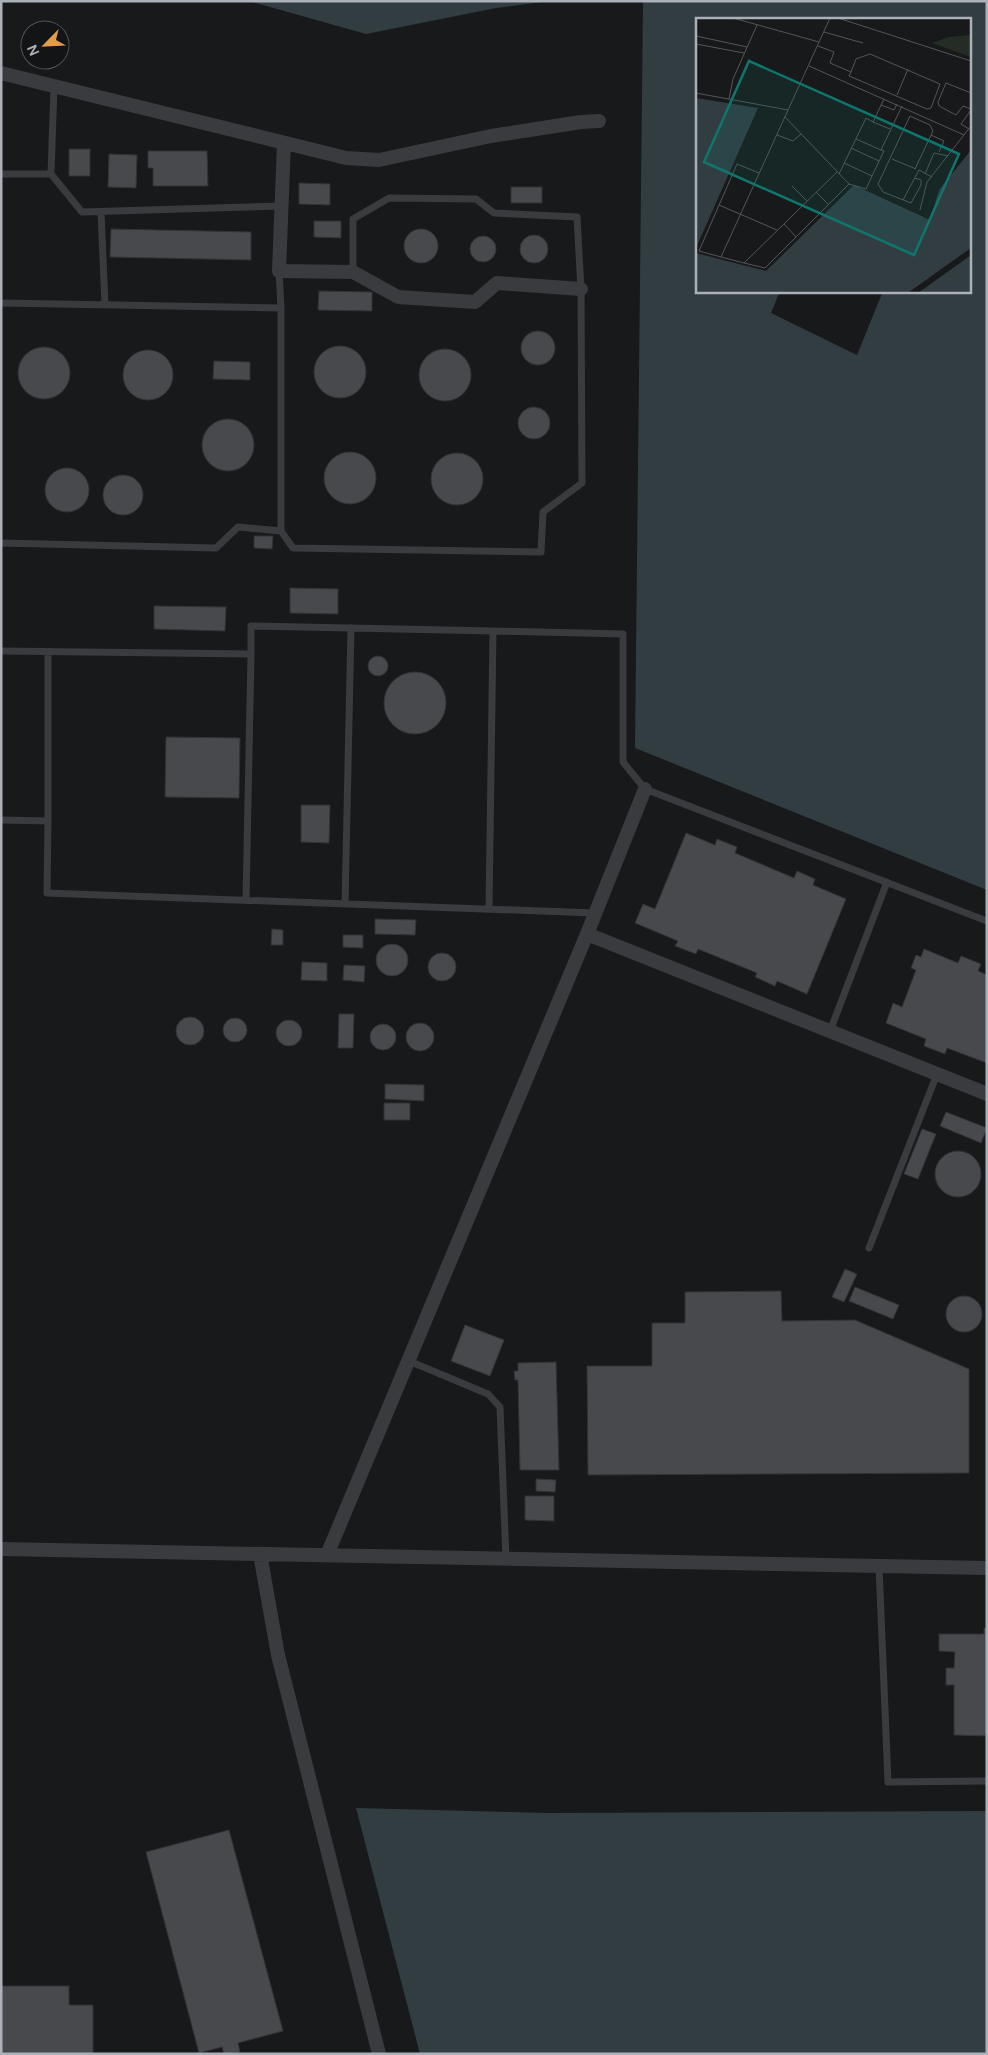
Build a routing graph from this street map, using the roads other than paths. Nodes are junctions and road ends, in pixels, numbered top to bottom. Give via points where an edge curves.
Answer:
1 (1, 73) edge
2 (54, 86) junction
3 (599, 121) dead end
4 (284, 143) junction
5 (1, 174) edge
6 (51, 174) junction
7 (282, 206) junction
8 (101, 212) junction
9 (279, 271) junction
10 (353, 272) junction
11 (581, 289) junction
12 (1, 303) edge
13 (105, 305) junction
14 (281, 308) junction
15 (281, 531) junction
16 (1, 543) edge
17 (351, 628) junction
18 (493, 631) junction
19 (1, 652) edge
20 (48, 652) junction
21 (250, 654) junction
22 (645, 789) junction
23 (1, 820) edge
24 (48, 821) junction
25 (886, 882) junction
26 (246, 900) junction
27 (345, 904) junction
28 (489, 909) junction
29 (595, 913) junction
30 (987, 922) edge
31 (587, 934) junction
32 (830, 1031) junction
33 (937, 1074) junction
34 (987, 1094) edge
35 (869, 1248) dead end
36 (409, 1360) junction
37 (1, 1549) edge
38 (260, 1554) junction
39 (327, 1555) junction
40 (506, 1559) junction
41 (879, 1566) junction
42 (987, 1568) edge
43 (987, 1781) edge
44 (379, 2054) edge

1 - 2 street
2 - 4 street
2 - 6 lane
3 - 4 street via 491,136 379,160 346,158
4 - 7 street
5 - 6 lane
6 - 8 lane via 82,212
7 - 8 lane
7 - 9 street
8 - 13 lane
9 - 10 street
9 - 14 lane
10 - 11 street via 398,297 475,302 497,283
10 - 11 lane via 354,219 389,198 476,199 494,213 577,217
11 - 15 lane via 582,483 543,512 541,552 293,548
12 - 13 lane
13 - 14 lane
14 - 15 lane
15 - 16 lane via 238,527 216,548
17 - 18 lane
17 - 21 lane via 251,626
17 - 27 lane
18 - 22 lane via 623,634 623,762
18 - 28 lane
19 - 20 lane
20 - 21 lane
20 - 24 lane
21 - 26 lane
22 - 25 lane
22 - 29 street
23 - 24 lane
24 - 26 lane via 47,893
25 - 30 lane
25 - 32 lane
26 - 27 lane
27 - 28 lane
28 - 29 lane
29 - 31 street
31 - 32 street
31 - 36 street
32 - 33 street
33 - 34 street
33 - 35 lane
36 - 39 street
36 - 40 lane via 488,1394 500,1407
37 - 38 street
38 - 39 street
38 - 44 street via 278,1655
39 - 40 street
40 - 41 street
41 - 42 street
41 - 43 lane via 888,1782

